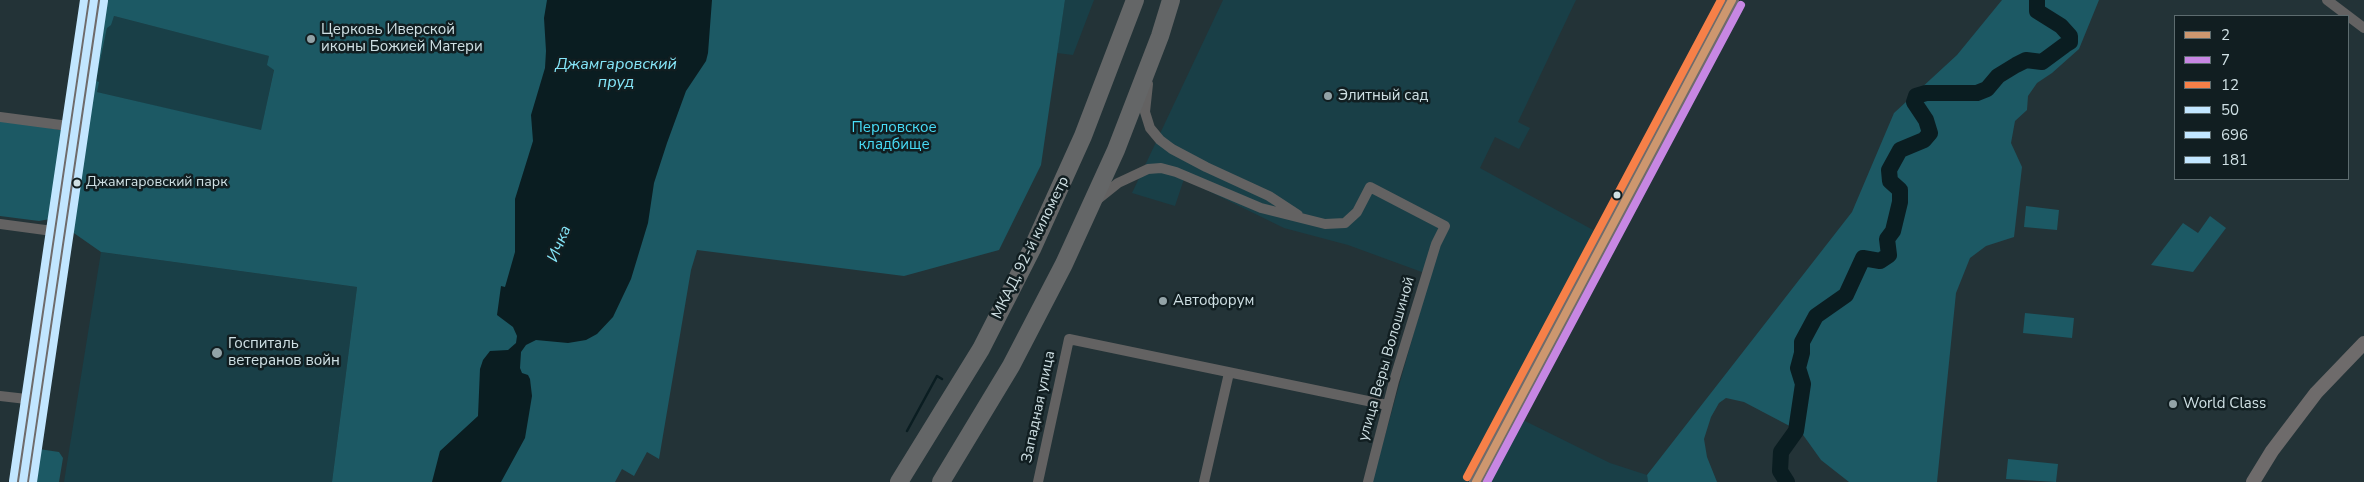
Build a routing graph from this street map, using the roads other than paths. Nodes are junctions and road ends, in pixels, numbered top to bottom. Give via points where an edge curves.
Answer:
1 (94, 0) edge
2 (1135, 0) edge
3 (1171, 0) edge
4 (1732, 0) edge
5 (2327, 0) edge
6 (2347, 15) edge
7 (2349, 17) edge
8 (2364, 28) edge
9 (1160, 36) junction
10 (0, 117) edge
11 (76, 127) junction
12 (1089, 208) junction
13 (1305, 220) junction
14 (0, 224) edge
15 (60, 232) junction
16 (2364, 343) edge
17 (1230, 372) junction
18 (0, 396) edge
19 (35, 400) junction
20 (1387, 405) junction
21 (23, 482) edge
22 (899, 482) edge
23 (941, 482) edge
24 (1038, 482) edge
25 (1204, 482) edge
26 (1368, 482) edge
27 (1476, 482) edge
28 (2252, 482) edge

1 - 11 street
2 - 22 highway, МКАД, 92-й километр via 1084,136 1032,249 980,349
3 - 9 highway
4 - 27 street
5 - 6 street
7 - 8 street
9 - 12 highway via 1116,150
9 - 13 street via 1146,93 1145,112 1150,128 1172,149 1269,196
10 - 11 street
11 - 15 street
12 - 13 street via 1118,183 1148,169 1161,168 1261,208
12 - 23 highway via 1011,366
13 - 20 street, улица Веры Волошиной via 1345,223 1357,212 1370,187 1445,226 1436,244
14 - 15 street
15 - 19 street
16 - 28 street via 2316,393
17 - 20 street
17 - 24 street, Западная улица via 1069,339
17 - 25 street
18 - 19 street
19 - 21 street
20 - 26 street, улица Веры Волошиной

